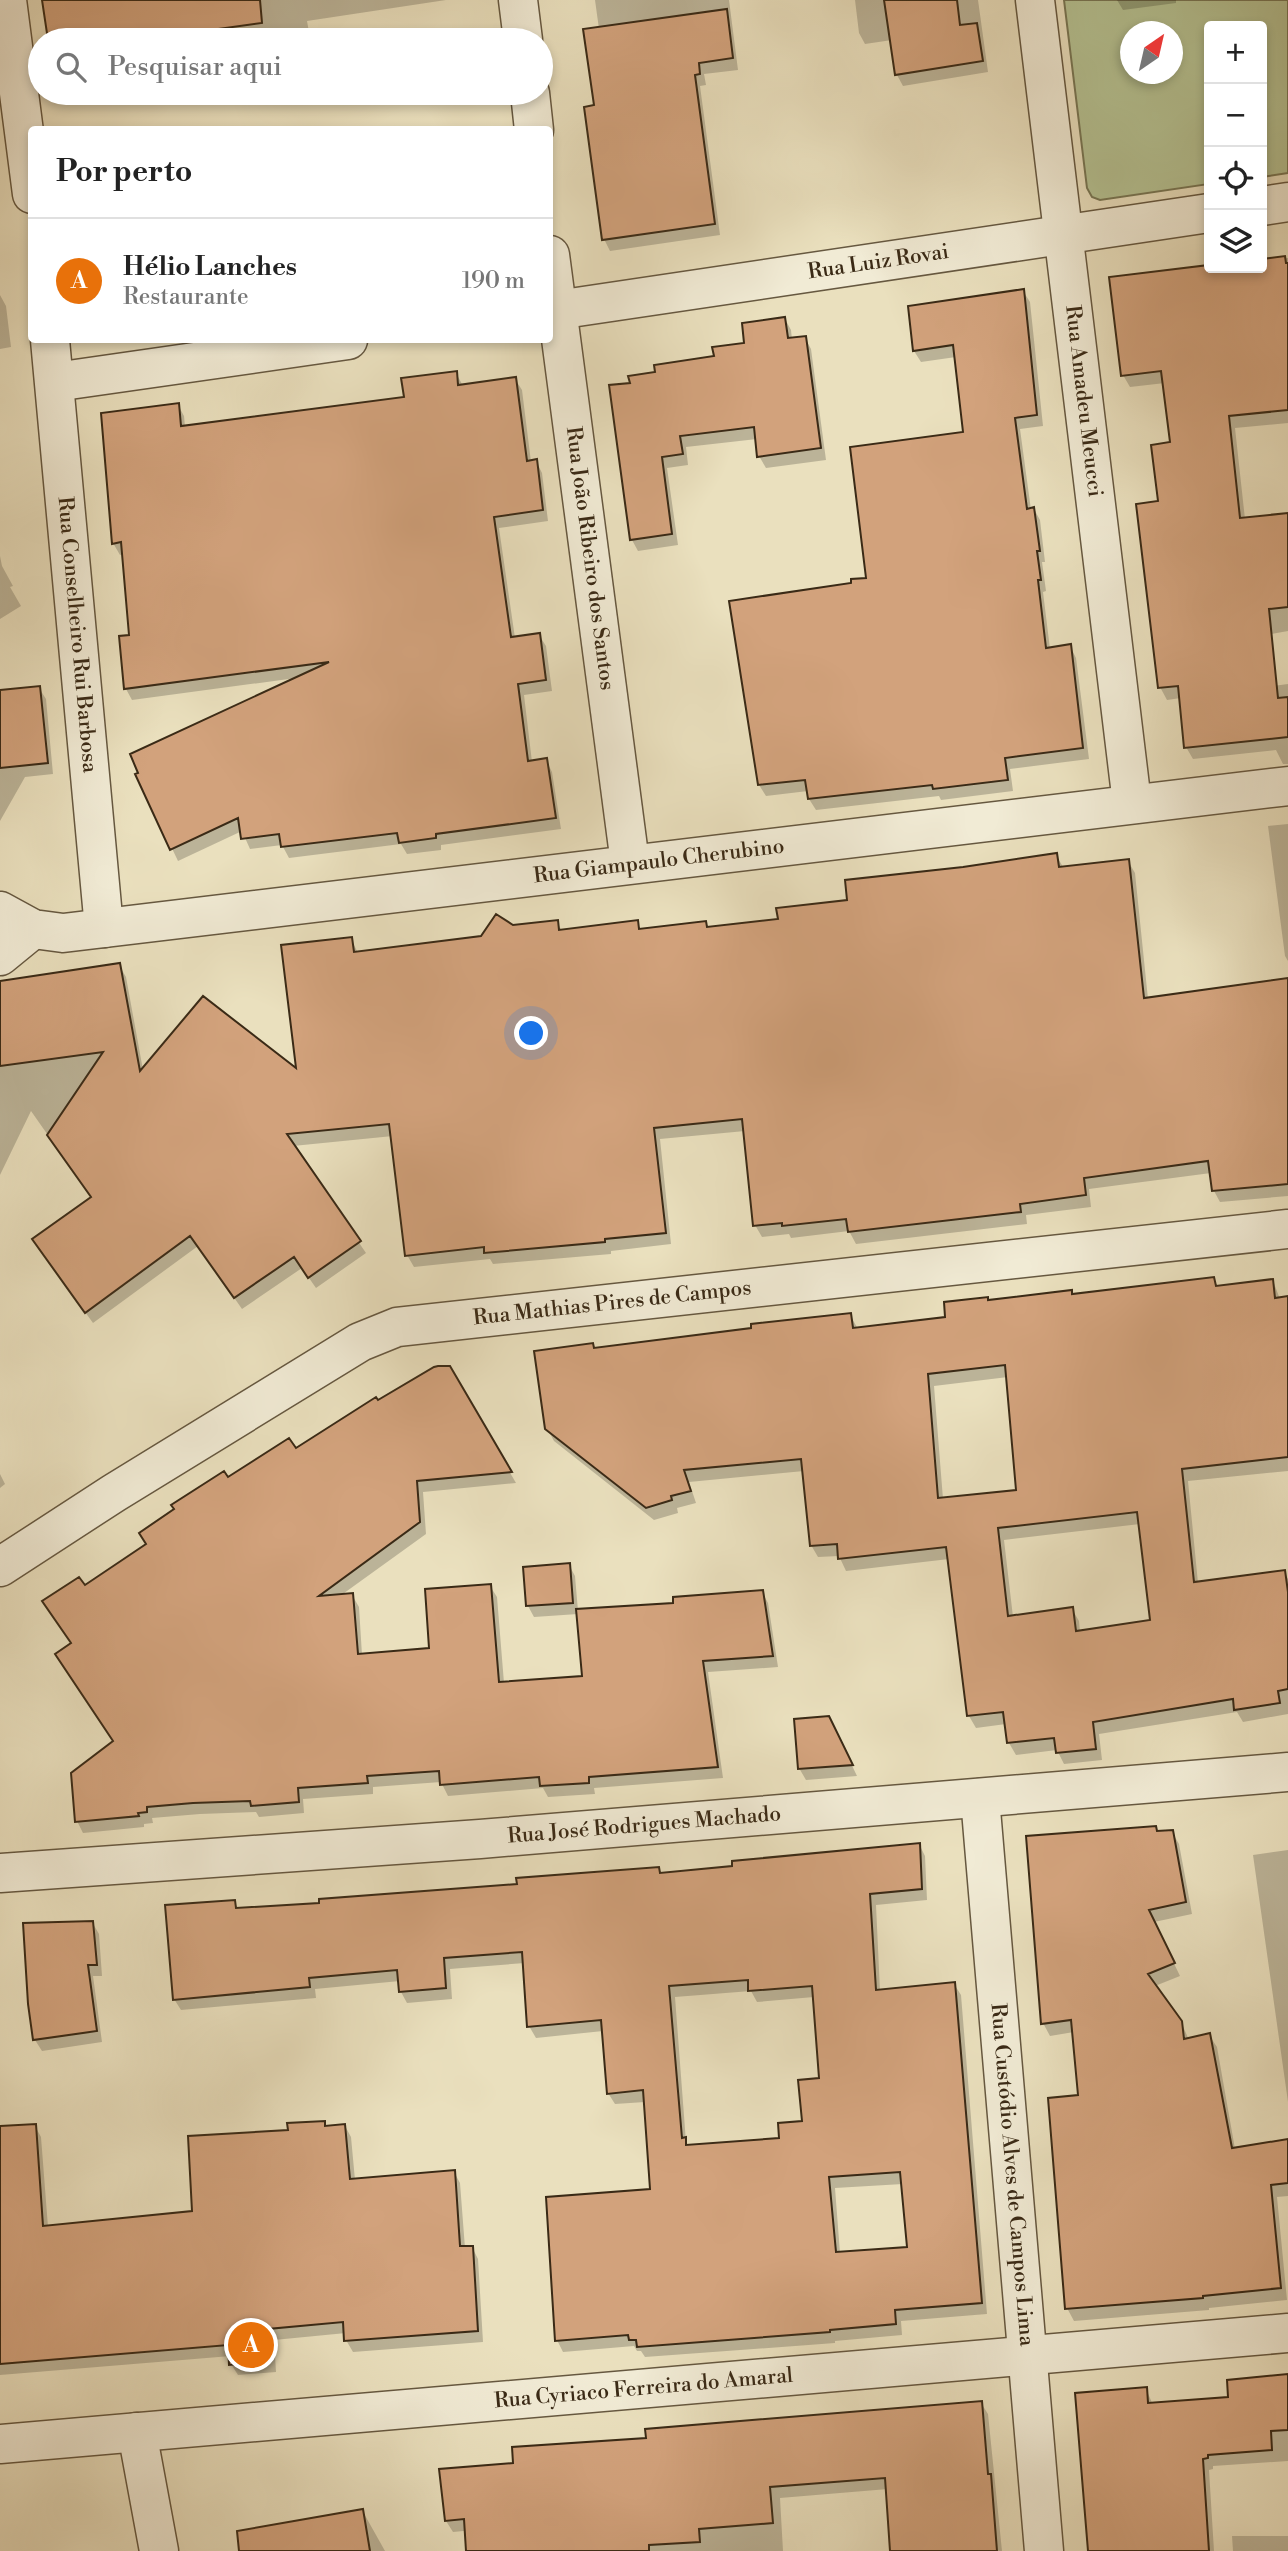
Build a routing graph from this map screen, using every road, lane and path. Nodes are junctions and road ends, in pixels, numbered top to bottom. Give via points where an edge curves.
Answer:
1 (7, 0) edge
2 (518, 0) edge
3 (1035, 0) edge
4 (522, 28) edge
5 (531, 105) edge
6 (534, 126) edge
7 (28, 163) edge
8 (1288, 202) edge
9 (1267, 205) edge
10 (1204, 215) edge
11 (1063, 234) junction
12 (553, 310) edge
13 (50, 343) edge
14 (327, 343) edge
15 (55, 382) junction
16 (1288, 786) edge
17 (1132, 803) junction
18 (630, 863) junction
19 (16, 920) edge
20 (104, 928) junction
21 (0, 957) edge
22 (1288, 1230) edge
23 (0, 1567) edge
24 (1288, 1773) edge
25 (980, 1798) junction
26 (0, 1873) edge
27 (1288, 2333) edge
28 (1027, 2355) junction
29 (137, 2432) junction
30 (0, 2444) edge
31 (159, 2551) edge
32 (1044, 2551) edge

1 - 7 street
2 - 4 street
3 - 11 street, Rua Amadeu Meucci
5 - 6 street
8 - 9 street
10 - 11 street, Rua Luiz Rovai
11 - 12 street, Rua Luiz Rovai
11 - 17 street, Rua Amadeu Meucci
12 - 18 street, Rua João Ribeiro dos Santos
13 - 15 street, Rua Conselheiro Rui Barbosa
14 - 15 street
15 - 20 street, Rua Conselheiro Rui Barbosa
16 - 17 street, Rua Giampaulo Cherubino
17 - 18 street, Rua Giampaulo Cherubino
18 - 20 street, Rua Giampaulo Cherubino
19 - 20 street, Rua Giampaulo Cherubino via 63,933
19 - 21 street
22 - 23 street, Rua Mathias Pires de Campos via 397,1327 360,1342
24 - 25 street, Rua José Rodrigues Machado
25 - 26 street, Rua José Rodrigues Machado
25 - 28 street, Rua Custódio Alves de Campos Lima
27 - 28 street, Rua Cyriaco Ferreira do Amaral
28 - 29 street, Rua Cyriaco Ferreira do Amaral
28 - 32 street, Rua Custódio Alves de Campos Lima
29 - 30 street, Rua Cyriaco Ferreira do Amaral
29 - 31 street

